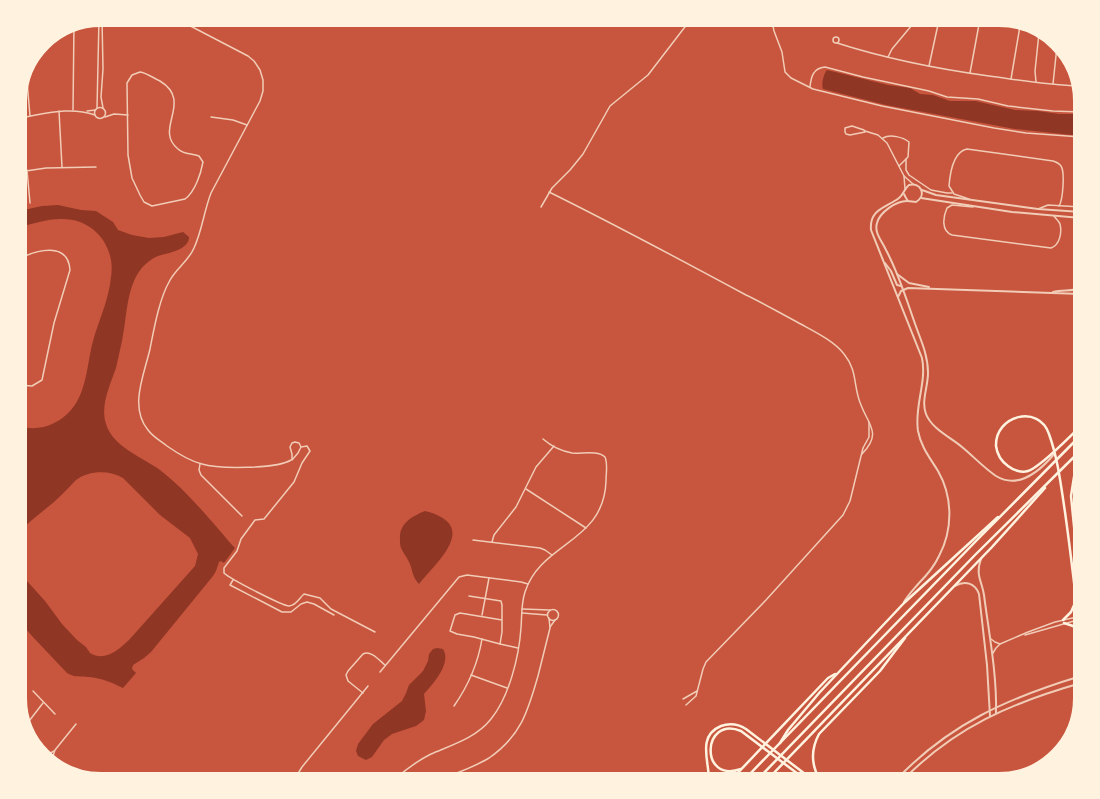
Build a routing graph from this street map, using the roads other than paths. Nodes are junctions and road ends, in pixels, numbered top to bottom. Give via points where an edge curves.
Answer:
1 (100, 26) edge
2 (100, 26) edge
3 (190, 26) edge
4 (686, 26) edge
5 (773, 26) edge
6 (911, 26) edge
7 (937, 26) edge
8 (979, 26) edge
9 (1019, 29) edge
10 (74, 31) edge
11 (1038, 38) edge
12 (837, 43) dead end
13 (1056, 52) edge
14 (888, 57) junction
15 (929, 66) junction
16 (98, 69) junction
17 (103, 69) junction
18 (970, 73) junction
19 (1011, 79) junction
20 (1036, 82) junction
21 (1053, 84) junction
22 (1072, 86) edge
23 (810, 87) junction
24 (28, 88) edge
25 (103, 108) junction
26 (96, 109) junction
27 (73, 110) junction
28 (59, 111) junction
29 (105, 111) junction
30 (85, 112) junction
31 (1074, 112) edge
32 (114, 114) junction
33 (95, 115) junction
34 (128, 115) junction
35 (30, 116) junction
36 (26, 117) edge
37 (104, 117) junction
38 (211, 118) dead end
39 (248, 125) junction
40 (865, 131) junction
41 (1074, 136) edge
42 (883, 138) junction
43 (906, 159) junction
44 (899, 166) junction
45 (62, 167) junction
46 (96, 167) dead end
47 (27, 170) joint
48 (904, 176) junction
49 (914, 184) junction
50 (922, 190) junction
51 (905, 191) junction
52 (549, 192) junction
53 (952, 193) junction
54 (921, 198) junction
55 (974, 200) junction
56 (908, 201) junction
57 (30, 203) dead end
58 (975, 206) junction
59 (1059, 206) junction
60 (541, 207) dead end
61 (1074, 207) edge
62 (1038, 209) junction
63 (1074, 212) edge
64 (1054, 216) junction
65 (1073, 218) edge
66 (26, 257) edge
67 (884, 262) junction
68 (896, 273) junction
69 (901, 286) junction
70 (932, 288) junction
71 (902, 290) junction
72 (1074, 290) edge
73 (1052, 293) junction
74 (1074, 294) edge
75 (898, 298) junction
76 (26, 386) edge
77 (1074, 433) edge
78 (544, 439) dead end
79 (1074, 443) edge
80 (1061, 445) junction
81 (554, 446) junction
82 (301, 447) junction
83 (1054, 451) edge
84 (1054, 451) edge
85 (1054, 451) edge
86 (1054, 451) edge
87 (1074, 457) edge
88 (291, 460) junction
89 (200, 464) junction
90 (1074, 477) edge
91 (1051, 480) junction
92 (526, 489) junction
93 (1004, 514) junction
94 (242, 516) dead end
95 (1073, 522) joint
96 (586, 528) junction
97 (1074, 529) edge
98 (473, 540) dead end
99 (492, 542) junction
100 (552, 555) junction
101 (982, 556) junction
102 (489, 578) junction
103 (233, 580) junction
104 (1074, 583) edge
105 (528, 584) junction
106 (469, 596) dead end
107 (944, 596) junction
108 (485, 598) junction
109 (904, 603) junction
110 (1074, 605) edge
111 (522, 609) junction
112 (533, 610) junction
113 (550, 610) junction
114 (522, 613) junction
115 (533, 613) junction
116 (547, 615) junction
117 (334, 616) dead end
118 (482, 616) junction
119 (549, 618) junction
120 (1074, 618) edge
121 (502, 620) junction
122 (556, 620) junction
123 (1064, 621) junction
124 (1074, 627) edge
125 (550, 628) junction
126 (375, 632) dead end
127 (908, 633) junction
128 (990, 637) junction
129 (482, 639) junction
130 (500, 644) junction
131 (1002, 644) junction
132 (518, 648) junction
133 (992, 655) junction
134 (386, 665) junction
135 (380, 672) dead end
136 (837, 673) junction
137 (471, 675) junction
138 (1074, 678) edge
139 (1074, 685) edge
140 (368, 686) dead end
141 (507, 688) junction
142 (33, 691) dead end
143 (697, 691) junction
144 (363, 693) junction
145 (683, 699) dead end
146 (43, 702) junction
147 (686, 705) dead end
148 (454, 706) dead end
149 (996, 706) junction
150 (990, 710) junction
151 (996, 713) junction
152 (55, 714) dead end
153 (990, 716) junction
154 (29, 720) edge
155 (76, 724) dead end
156 (780, 745) junction
157 (55, 750) junction
158 (50, 753) edge
159 (53, 756) edge
160 (741, 769) junction
161 (298, 773) edge
162 (403, 773) edge
163 (457, 773) edge
164 (709, 773) edge
165 (737, 773) edge
166 (751, 773) edge
167 (765, 773) edge
168 (774, 773) edge
169 (797, 773) edge
170 (804, 773) edge
171 (817, 773) edge
172 (903, 773) edge
173 (910, 773) edge

1 - 16 street
2 - 17 street
3 - 39 street via 248,56 256,64 262,77 263,91
4 - 52 street via 648,75 610,106 583,154
5 - 23 street via 782,52 785,72 791,78
6 - 14 street
7 - 15 street
8 - 18 street
9 - 19 street
10 - 27 street
11 - 20 street
12 - 14 street
13 - 21 street
14 - 15 street
15 - 18 street
16 - 17 street
16 - 26 street
17 - 25 street
18 - 19 street
19 - 20 street
20 - 21 street
21 - 22 street
23 - 31 street via 814,71 825,67 927,90 947,97
23 - 41 street via 872,104 994,128
24 - 35 street
25 - 26 street
25 - 29 street
26 - 30 street
26 - 33 street
27 - 28 street
27 - 30 street
28 - 35 street
28 - 45 street
29 - 32 street
29 - 37 street
30 - 33 street
32 - 34 street
32 - 37 street
33 - 37 street via 99,118
34 - 34 street via 129,166 143,201 150,206 156,206 185,199 193,189 203,162 199,156 181,152 172,141 169,134 174,99 172,91 147,74 134,74 127,83
35 - 36 street
38 - 39 street via 233,120
39 - 89 street via 211,193 194,249 166,287 139,394 140,415 148,430 171,449
40 - 40 street via 850,126 844,131 848,135
40 - 42 street
42 - 43 street via 891,136 909,141
42 - 44 street
43 - 44 street
43 - 53 street via 908,174 931,190
44 - 48 street
45 - 46 street
45 - 47 street
47 - 57 street
48 - 49 street
48 - 51 street
49 - 50 street
49 - 51 street
50 - 54 street
50 - 55 street via 932,195
51 - 56 street
51 - 67 street via 878,210 872,221 872,233
52 - 60 street
52 - 143 street via 804,326 844,353 856,377 859,401 870,427 852,495 843,515 708,660
53 - 55 street
53 - 59 street via 949,184 955,159 960,152 969,150 1058,163 1063,172 1062,200
54 - 56 street via 916,202
54 - 58 street
55 - 62 street
56 - 68 street via 885,211 877,224 878,235
58 - 64 street
58 - 64 street via 952,205 947,208 944,226 947,233 1051,248 1058,242 1060,228
59 - 61 street
59 - 62 street via 1046,205
62 - 63 street
64 - 65 street
66 - 76 street via 54,250 65,256 70,264 70,270 54,323 42,380 32,386
67 - 69 street via 890,268 897,285
67 - 75 street
68 - 69 street
68 - 70 street via 909,283
69 - 71 street
70 - 71 street
70 - 73 street
71 - 75 street
71 - 80 street via 927,359 928,378 924,403 926,414 934,426 995,475 1008,480 1022,480 1032,476
72 - 73 street
73 - 74 street
75 - 109 street via 923,362 923,380 917,415 920,435 925,450 943,482 949,511 946,538 940,556
77 - 80 main road
78 - 81 street
79 - 93 main road
80 - 83 main road
81 - 92 street via 536,467
81 - 96 street via 572,453 602,454 606,458 606,487 603,501
82 - 88 street
82 - 88 street via 297,442 291,444
82 - 103 street via 309,447 310,453 302,463 294,482 264,519 256,520 224,568 225,575
84 - 85 main road via 1034,468 1020,472 1000,458 997,436 1009,420 1018,416 1028,416 1045,426
86 - 104 main road
87 - 91 main road
88 - 89 street via 266,466 223,467
89 - 94 street via 201,475
90 - 95 main road
91 - 101 main road
91 - 167 main road via 940,590
92 - 96 street
92 - 99 street via 516,507 494,535
93 - 109 main road via 985,528
93 - 156 main road
95 - 97 main road
96 - 100 street
98 - 99 street
99 - 100 street via 540,548
100 - 105 street
101 - 107 main road
101 - 128 street via 978,573 984,593
102 - 105 street
102 - 108 street
102 - 134 street via 467,575 456,580
103 - 117 street via 230,585 280,611 291,612 308,602
103 - 126 street via 284,605 294,604 304,594 318,597 331,609
105 - 111 street
106 - 108 street
107 - 127 main road
107 - 150 street via 963,583 972,584 979,592
108 - 118 street
108 - 121 street via 502,601
109 - 136 main road
110 - 123 main road
111 - 112 street
111 - 114 street
112 - 113 street
112 - 115 street
113 - 116 street
113 - 122 street via 557,612
114 - 115 street
114 - 132 street
115 - 116 street
116 - 119 street
118 - 121 street
118 - 129 street via 460,613 455,615 450,631
119 - 122 street
119 - 125 street
120 - 123 street
121 - 130 street
122 - 125 street
123 - 124 main road
123 - 131 street
125 - 163 street via 528,711 517,731 488,759
127 - 168 main road
127 - 171 main road via 880,671 822,731 813,752 813,764
128 - 131 street
128 - 133 street
129 - 130 street
129 - 137 street
130 - 132 street
131 - 133 street
132 - 141 street
133 - 149 street
134 - 135 street
134 - 144 street via 370,653 366,653 348,671 348,681
136 - 156 main road via 788,730
136 - 160 main road via 828,678
137 - 141 street
137 - 148 street
138 - 149 street
139 - 151 street via 1033,697
140 - 144 street
141 - 162 street via 498,710 481,729 418,762
142 - 146 street
143 - 145 street
143 - 147 street via 695,697
144 - 161 street
146 - 152 street
146 - 154 street
149 - 150 street
149 - 151 street
150 - 153 street
150 - 172 street via 937,743
151 - 153 street
153 - 173 street via 946,743
155 - 157 street
156 - 166 main road
157 - 158 street
157 - 159 street
160 - 165 main road
160 - 169 main road via 730,771 713,762 710,754 711,743 715,736 725,730 736,729 743,732
164 - 170 main road via 705,753 707,740 715,730 724,725 737,725 746,729

